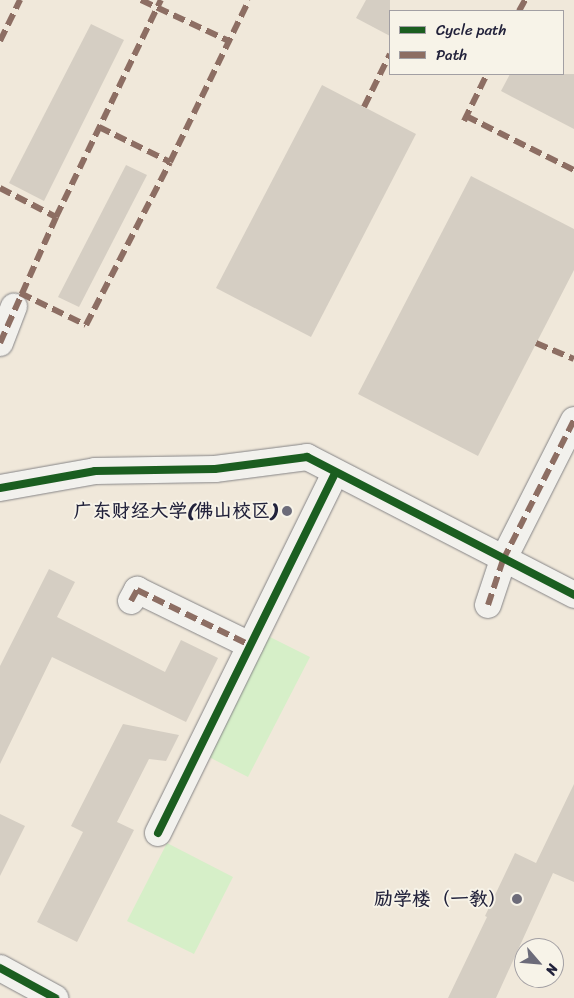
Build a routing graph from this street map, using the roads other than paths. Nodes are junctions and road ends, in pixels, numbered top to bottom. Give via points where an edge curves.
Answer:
1 (14, 307) dead end
2 (0, 343) edge
3 (574, 420) edge
4 (336, 472) junction
5 (0, 488) edge
6 (503, 560) junction
7 (574, 595) edge
8 (131, 601) dead end
9 (488, 605) dead end
10 (250, 645) junction
11 (158, 833) dead end
12 (0, 968) edge
13 (55, 998) edge

1 - 2 street
3 - 6 street
4 - 5 street via 307,457 215,469 95,471
4 - 6 street
4 - 10 street
6 - 7 street
6 - 9 street
8 - 10 street via 137,590
10 - 11 street
12 - 13 street

